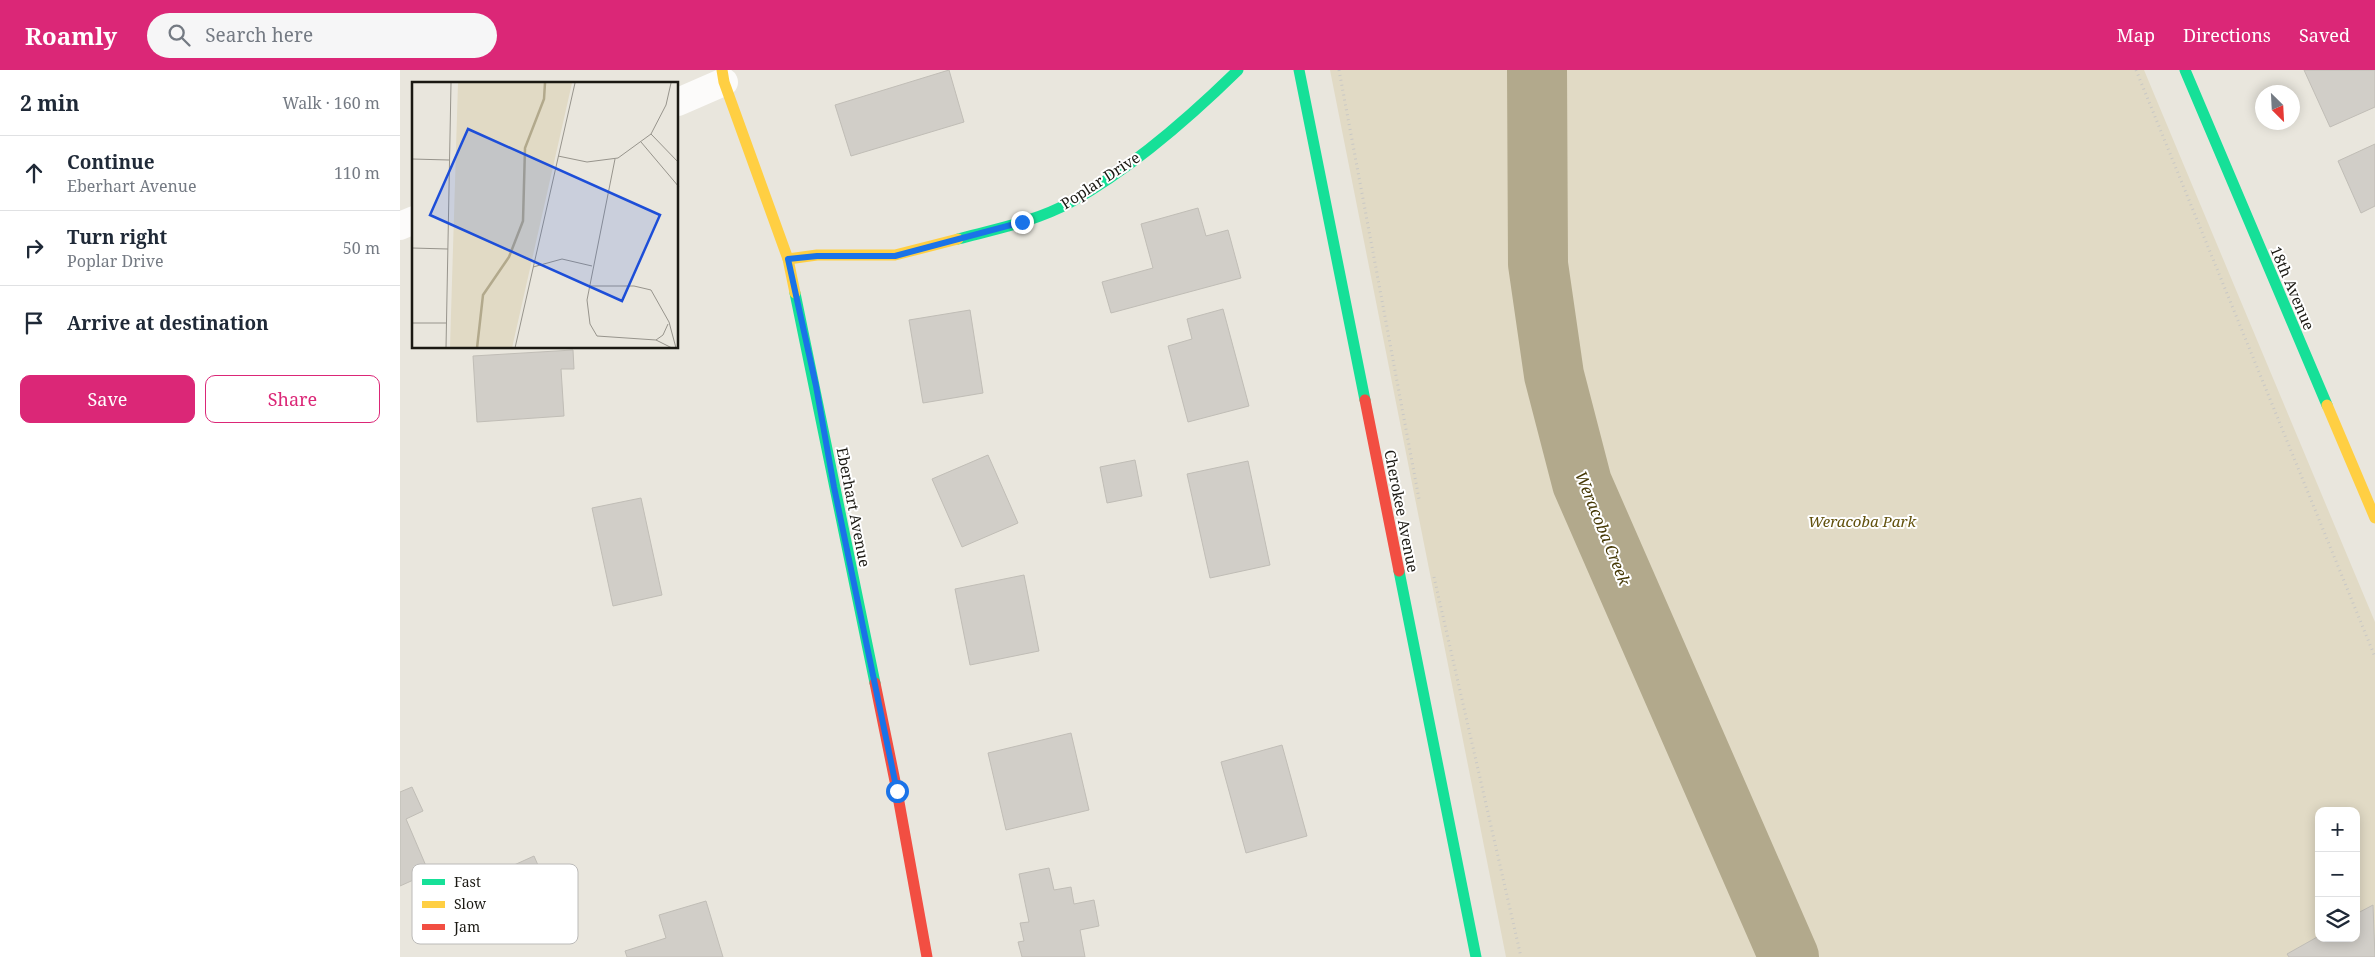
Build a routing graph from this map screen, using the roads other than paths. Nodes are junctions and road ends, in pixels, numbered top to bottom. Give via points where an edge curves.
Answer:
1 (1238, 70) edge
2 (1299, 70) edge
3 (2185, 70) edge
4 (723, 76) edge
5 (679, 101) edge
6 (412, 221) edge
7 (400, 226) edge
8 (788, 259) junction
9 (2375, 518) edge
10 (927, 957) edge
11 (1476, 957) edge

1 - 8 street, Poplar Drive via 1131,162 1070,203 1012,224 895,256
2 - 11 street, Cherokee Avenue
3 - 9 street, 18th Avenue
4 - 5 street
4 - 8 street, Eberhart Avenue
6 - 7 street
8 - 10 street, Eberhart Avenue via 895,782

